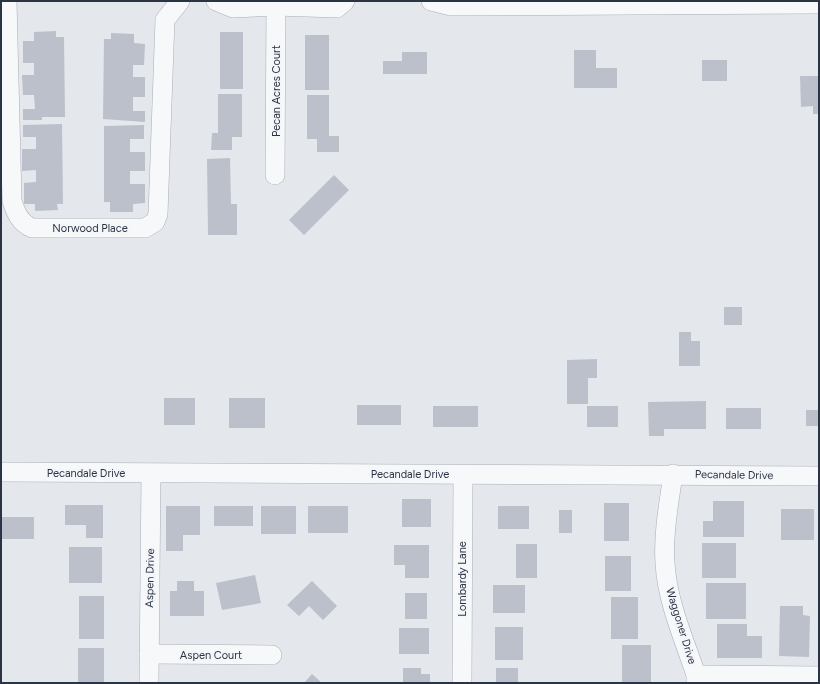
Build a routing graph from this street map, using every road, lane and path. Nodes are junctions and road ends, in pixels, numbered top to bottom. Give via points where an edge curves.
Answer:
1 (7, 1) edge
2 (180, 1) edge
3 (216, 1) edge
4 (345, 1) edge
5 (431, 1) edge
6 (578, 3) edge
7 (819, 4) edge
8 (276, 6) junction
9 (275, 175) dead end
10 (1, 472) edge
11 (151, 473) junction
12 (673, 474) junction
13 (463, 475) junction
14 (819, 476) edge
15 (149, 654) junction
16 (272, 655) dead end
17 (819, 676) edge
18 (696, 679) edge
19 (149, 683) edge
20 (462, 683) edge

1 - 2 street, Norwood Place via 12,201 17,215 32,228 145,228 155,222 158,214 165,20
3 - 8 street via 233,8
4 - 8 street via 337,8
5 - 6 street via 451,6
6 - 7 street
8 - 9 street, Pecan Acres Court
10 - 11 street, Pecandale Drive
11 - 13 street, Pecandale Drive
11 - 15 street, Aspen Drive
12 - 13 street, Pecandale Drive
12 - 14 street, Pecandale Drive
12 - 18 street, Waggoner Drive via 665,563 670,597
13 - 20 street, Lombardy Lane
15 - 16 street, Aspen Court
15 - 19 street, Aspen Drive
17 - 18 street

